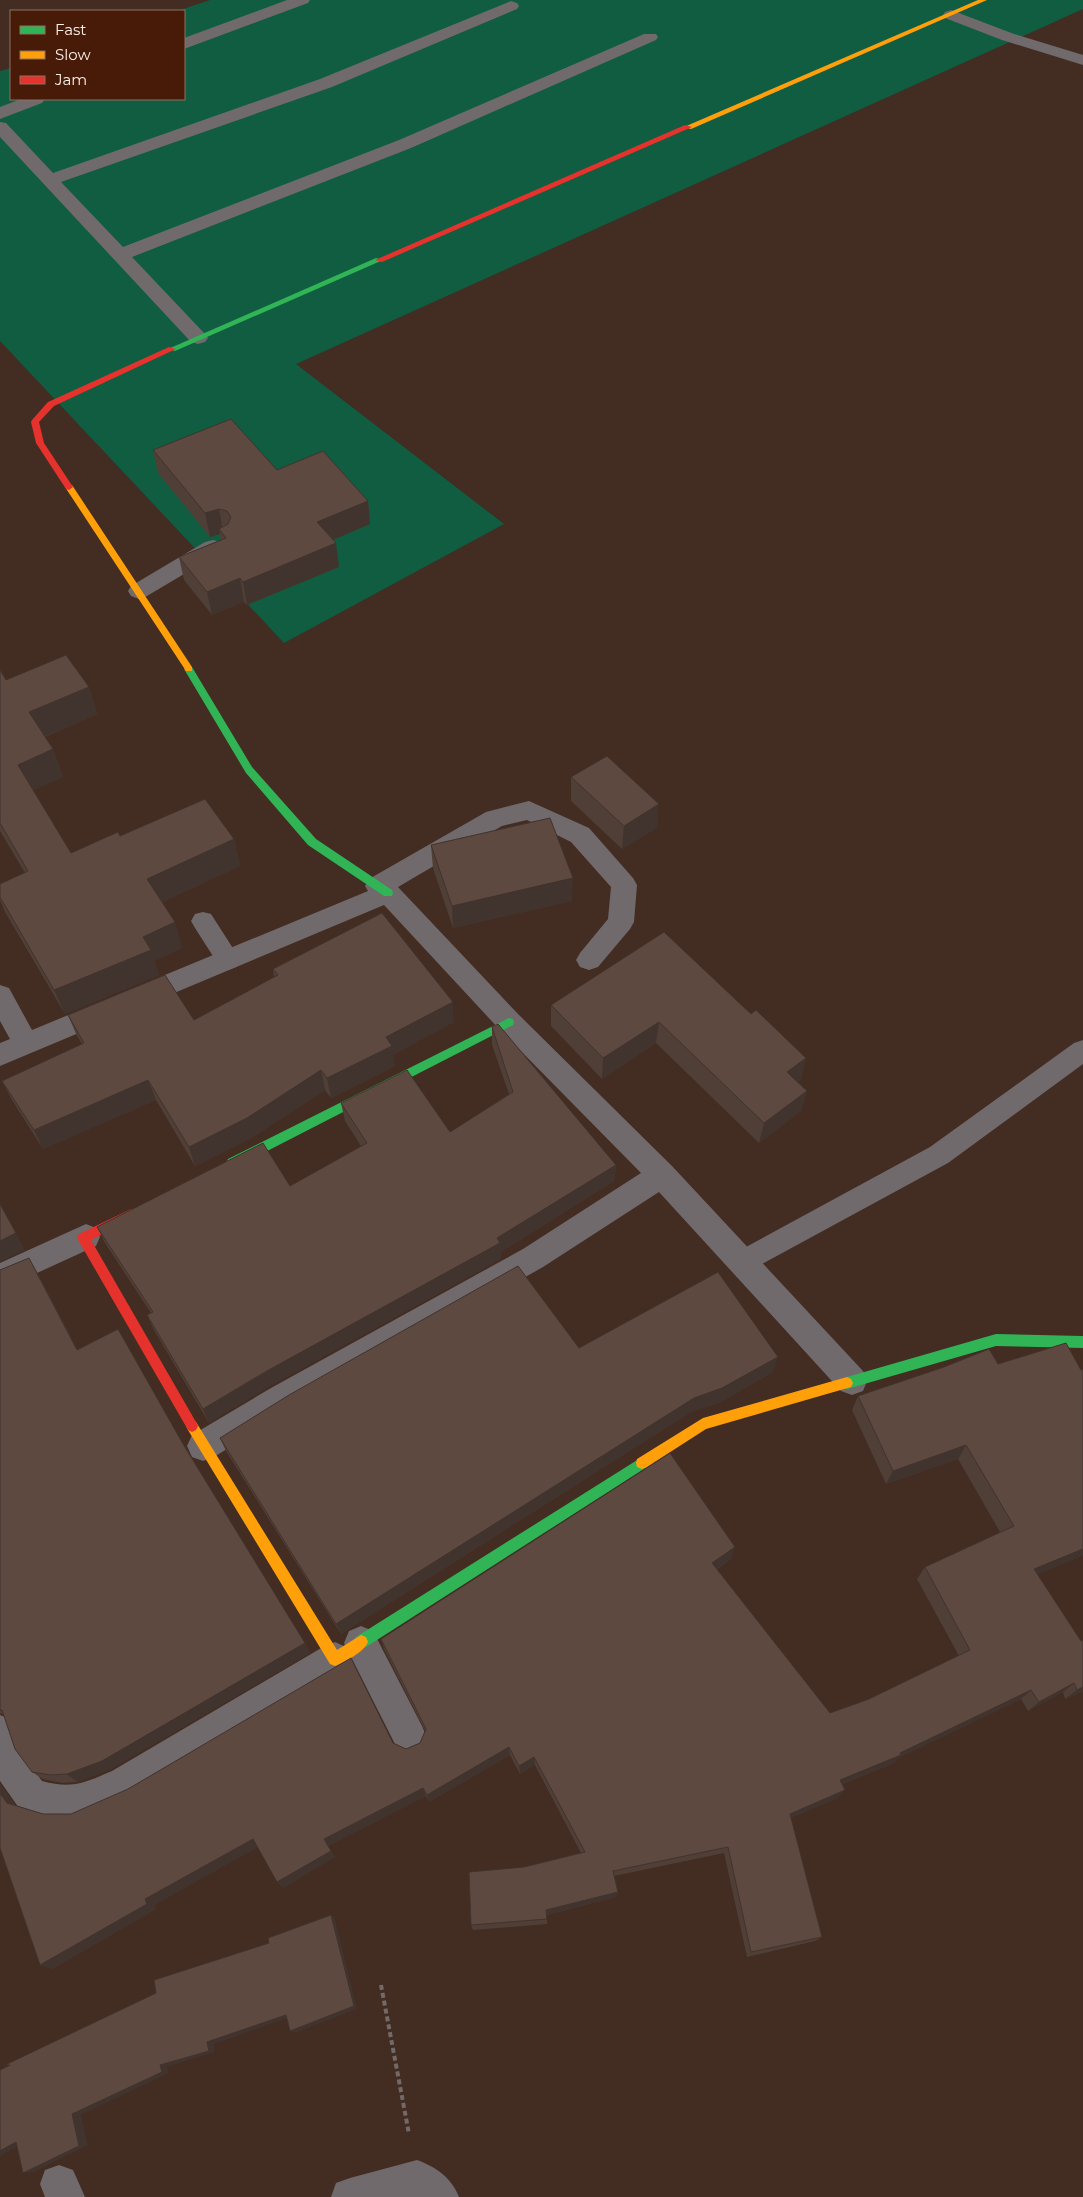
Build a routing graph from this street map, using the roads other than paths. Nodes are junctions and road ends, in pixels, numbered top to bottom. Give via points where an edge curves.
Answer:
1 (302, 0) edge
2 (981, 1) edge
3 (511, 6) dead end
4 (951, 16) junction
5 (650, 37) dead end
6 (185, 44) edge
7 (1083, 60) edge
8 (33, 100) edge
9 (0, 114) edge
10 (0, 128) edge
11 (49, 180) junction
12 (120, 255) junction
13 (198, 338) junction
14 (223, 542) edge
15 (139, 592) junction
16 (383, 890) junction
17 (203, 921) dead end
18 (228, 960) junction
19 (589, 960) dead end
20 (0, 996) edge
21 (509, 1022) junction
22 (26, 1043) junction
23 (1083, 1050) edge
24 (0, 1055) edge
25 (218, 1170) edge
26 (662, 1176) junction
27 (139, 1210) edge
28 (86, 1237) junction
29 (742, 1262) junction
30 (0, 1276) edge
31 (1083, 1342) edge
32 (852, 1381) junction
33 (204, 1446) junction
34 (348, 1651) junction
35 (0, 1732) edge
36 (410, 1738) dead end
37 (429, 2188) edge
38 (350, 2197) edge

1 - 6 street
2 - 4 street
3 - 11 street via 326,83
4 - 7 street
4 - 13 street
5 - 12 street via 406,144
8 - 9 street
10 - 11 street
11 - 12 street
12 - 13 street
13 - 15 street via 51,404 35,422 40,443
14 - 15 street
15 - 16 street via 176,646 249,770 312,842
16 - 18 street
16 - 19 street via 495,819 529,810 580,835 624,885 622,922
16 - 21 street
17 - 18 lane
18 - 22 street
20 - 22 street
21 - 25 street
21 - 26 street
22 - 24 street
23 - 29 lane via 939,1156
26 - 29 street
26 - 33 street via 533,1258 282,1398
27 - 28 street
28 - 30 street
28 - 33 street via 83,1238
29 - 32 street
31 - 32 street via 996,1340
32 - 34 street via 703,1424
33 - 34 street
34 - 35 street via 124,1782 81,1802 55,1802 30,1796 11,1766
34 - 36 street
37 - 38 street

